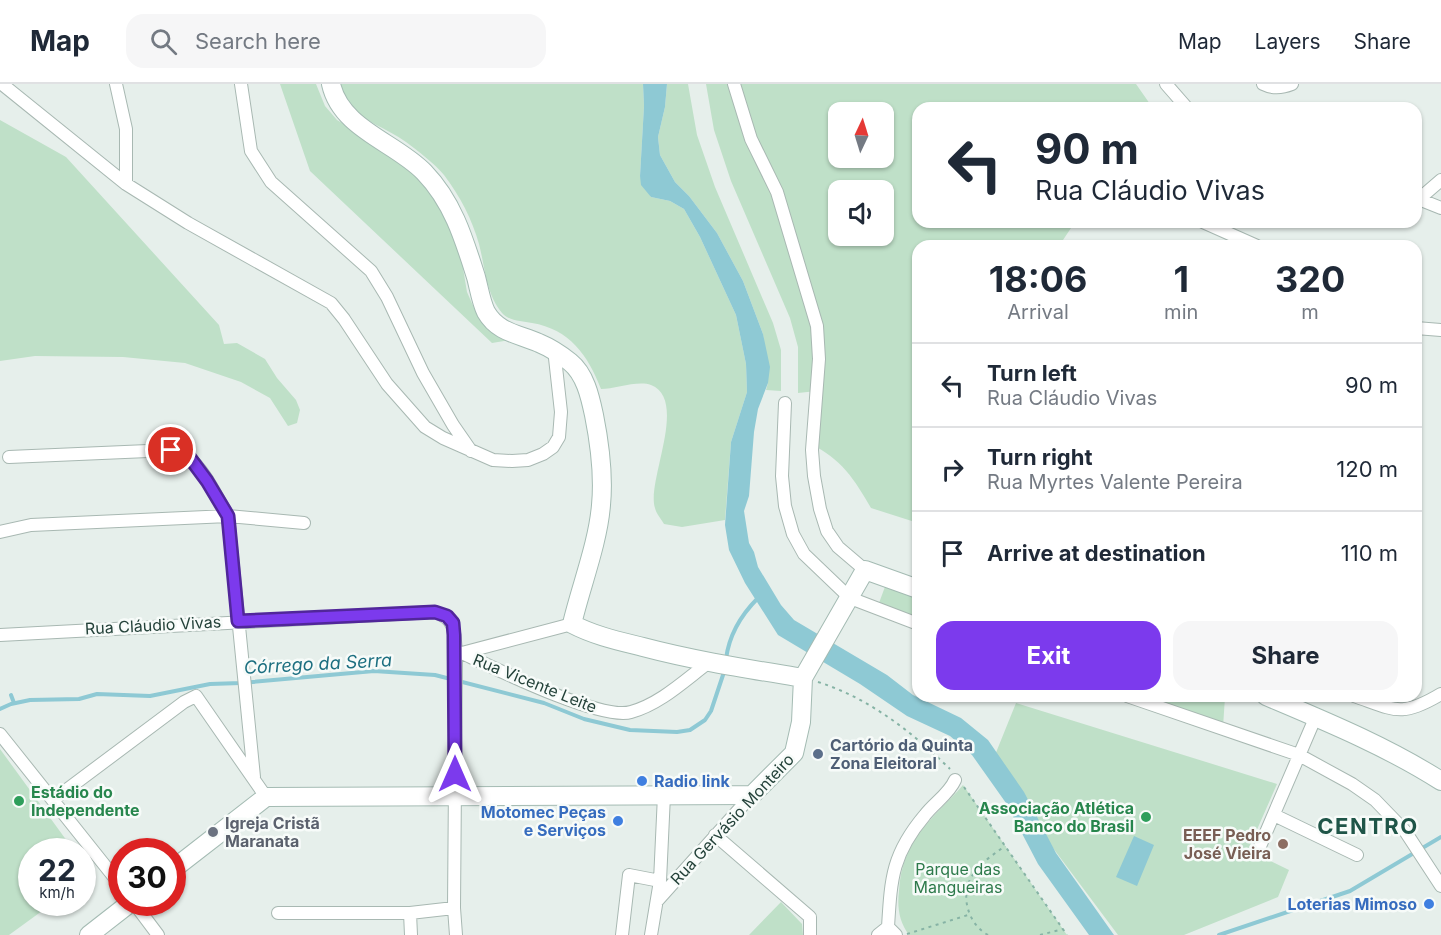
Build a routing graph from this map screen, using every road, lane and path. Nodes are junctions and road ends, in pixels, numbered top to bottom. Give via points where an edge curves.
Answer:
1 (2, 84) edge
2 (116, 84) edge
3 (241, 84) edge
4 (331, 84) edge
5 (734, 84) edge
6 (1166, 84) edge
7 (1263, 84) edge
8 (1292, 84) edge
9 (1182, 102) edge
10 (1441, 180) edge
11 (126, 184) junction
12 (1422, 194) edge
13 (1422, 200) edge
14 (1441, 208) edge
15 (1216, 228) edge
16 (1244, 240) edge
17 (1422, 328) edge
18 (1441, 330) edge
19 (554, 350) junction
20 (785, 403) dead end
21 (472, 452) junction
22 (9, 457) dead end
23 (228, 516) junction
24 (304, 523) dead end
25 (0, 532) edge
26 (865, 570) junction
27 (912, 587) edge
28 (850, 598) junction
29 (238, 621) junction
30 (912, 622) edge
31 (572, 624) junction
32 (0, 635) edge
33 (459, 653) junction
34 (720, 665) junction
35 (808, 671) junction
36 (1441, 694) edge
37 (1144, 702) edge
38 (1281, 702) edge
39 (1371, 702) edge
40 (1316, 716) junction
41 (0, 734) edge
42 (1299, 755) junction
43 (254, 777) junction
44 (1441, 781) edge
45 (959, 782) junction
46 (455, 795) junction
47 (664, 795) junction
48 (752, 795) junction
49 (266, 797) junction
50 (53, 800) junction
51 (1274, 815) junction
52 (715, 835) junction
53 (1005, 846) junction
54 (1258, 851) dead end
55 (1357, 855) dead end
56 (186, 859) edge
57 (108, 869) edge
58 (660, 881) junction
59 (1441, 886) edge
60 (657, 900) junction
61 (454, 908) junction
62 (278, 913) dead end
63 (410, 913) junction
64 (969, 914) junction
65 (115, 916) edge
66 (143, 916) edge
67 (1062, 929) junction
68 (902, 933) edge
69 (89, 935) edge
70 (158, 935) edge
71 (411, 935) edge
72 (456, 935) edge
73 (622, 935) edge
74 (651, 935) edge
75 (810, 935) edge
76 (878, 935) edge
77 (988, 935) edge
78 (1040, 935) edge
79 (1067, 935) edge

1 - 11 street
2 - 11 street via 126,129
3 - 21 street via 251,150 259,165 271,182 371,271 423,373
4 - 19 main road via 349,117 422,169 450,205 485,310 494,323
5 - 26 street via 751,139 777,192 817,326 819,359 812,450 820,509 838,548
6 - 9 street
7 - 8 street via 1282,88
10 - 12 street
11 - 21 street via 188,224 331,303 387,384 425,427
13 - 14 street
15 - 16 street
17 - 18 street
19 - 21 street via 561,423 553,447 528,460 512,461 493,460
19 - 31 main road via 574,366 585,382 600,444 602,472 597,533
20 - 28 street via 782,476 793,534 804,554
22 - 23 street via 156,450 183,453 207,481
23 - 24 street
23 - 25 street via 31,525
23 - 29 street
26 - 27 main road
26 - 28 main road
28 - 30 street
28 - 35 main road
29 - 32 street, Rua Cláudio Vivas
29 - 33 street, Rua Cláudio Vivas via 435,612 453,623
29 - 43 street
31 - 33 street
31 - 34 main road via 605,638
33 - 34 street, Rua Vicente Leite via 572,701 614,713 628,713 657,700
33 - 46 street, Rua Cláudio Vivas via 454,669
34 - 35 main road
35 - 45 path via 903,727
35 - 48 main road, Rua Gervásio Monteiro via 794,753
36 - 39 street via 1417,708 1405,710
37 - 42 street
38 - 40 main road
40 - 42 street
40 - 44 main road
41 - 50 street
42 - 51 street
42 - 59 street via 1375,800 1405,831
43 - 49 street
43 - 50 street via 196,696
45 - 53 path
45 - 68 street via 908,834 897,856 891,880
46 - 47 main road
46 - 49 main road
46 - 61 street, Rua Cláudio Vivas
47 - 48 main road
47 - 58 street
48 - 52 street, Rua Gervásio Monteiro
49 - 56 main road
50 - 57 street
51 - 54 street
51 - 55 street
52 - 60 street, Rua Gervásio Monteiro
52 - 75 street via 810,917
53 - 64 path via 969,879
53 - 67 path
58 - 60 street
58 - 73 street via 629,874
60 - 74 street
61 - 63 street
61 - 72 street, Rua Cláudio Vivas
62 - 63 street
63 - 71 street
64 - 68 path
64 - 77 path
65 - 69 main road
66 - 70 street
67 - 78 path
67 - 79 path
68 - 76 street

